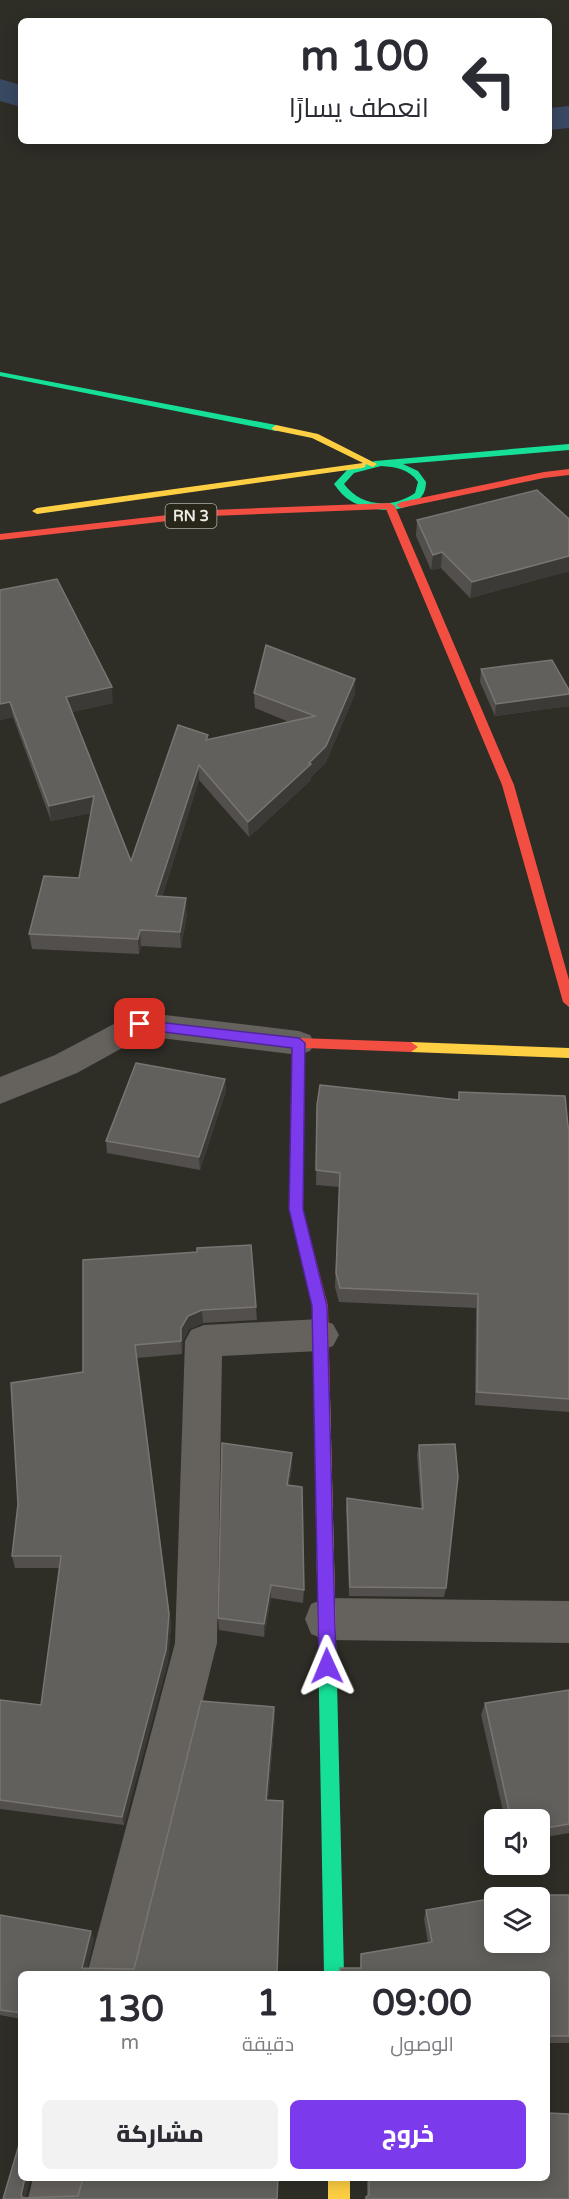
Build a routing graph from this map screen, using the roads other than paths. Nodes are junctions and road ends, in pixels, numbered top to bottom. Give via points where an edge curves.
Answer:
1 (0, 374) edge
2 (569, 447) edge
3 (372, 464) junction
4 (569, 472) edge
5 (390, 506) junction
6 (24, 512) dead end
7 (0, 537) edge
8 (569, 1002) edge
9 (299, 1043) junction
10 (569, 1053) edge
11 (0, 1091) edge
12 (320, 1335) junction
13 (326, 1619) junction
14 (569, 1622) edge
15 (112, 1971) edge
16 (334, 1971) edge
17 (58, 2181) edge
18 (339, 2181) edge
19 (54, 2199) edge
20 (339, 2199) edge

1 - 3 main road via 315,436
2 - 3 main road, RN 3
3 - 5 main road via 406,467 422,480 423,489 418,496
3 - 5 main road via 344,473 339,488 354,502
3 - 6 main road, RN 3
4 - 5 main road, RN 3
5 - 7 main road, RN 3 via 212,513
5 - 8 main road via 508,785
9 - 10 main road
9 - 11 street via 140,1024 66,1064
9 - 12 main road via 296,1209 320,1306
12 - 13 main road
12 - 15 street via 204,1341 196,1643
13 - 14 street
13 - 16 main road
17 - 19 street
18 - 20 main road

